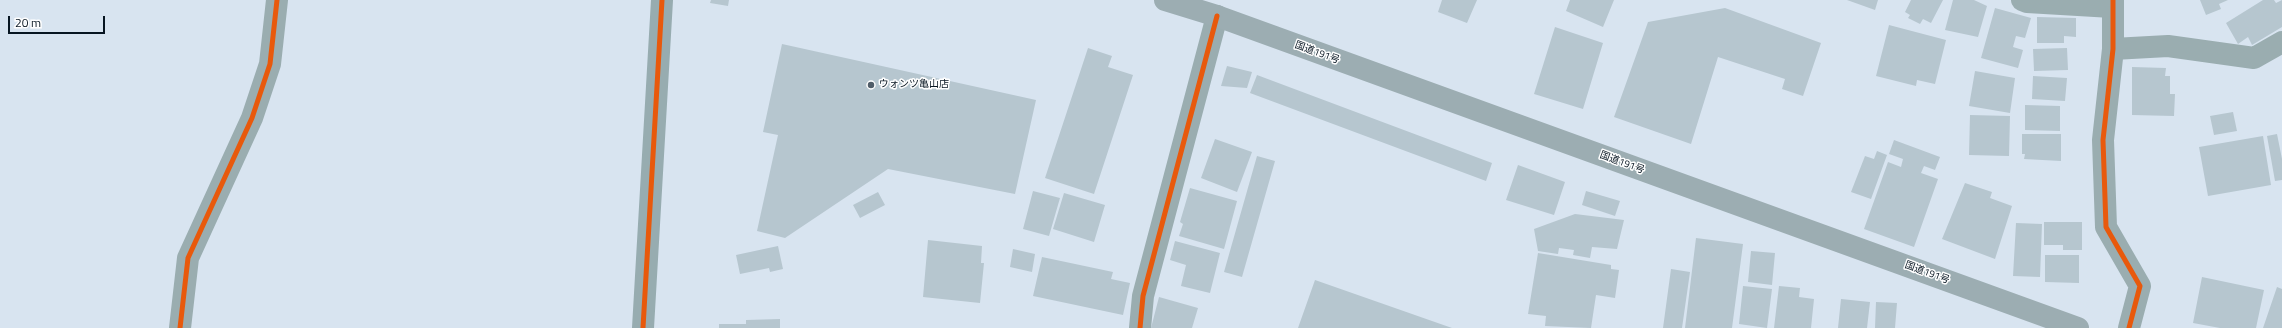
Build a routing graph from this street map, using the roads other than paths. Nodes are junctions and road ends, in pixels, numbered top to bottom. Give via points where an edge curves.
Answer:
1 (277, 0) edge
2 (662, 0) edge
3 (1165, 0) edge
4 (2022, 0) edge
5 (2113, 4) edge
6 (1217, 16) junction
7 (2282, 42) edge
8 (2113, 49) junction
9 (180, 328) edge
10 (643, 328) edge
11 (1140, 328) edge
12 (2078, 328) edge
13 (2129, 328) edge

1 - 9 street via 270,64 252,118 188,258
2 - 10 street
3 - 6 highway, 国道191号
4 - 5 street
5 - 8 street
6 - 11 street via 1143,296
6 - 12 highway, 国道191号
7 - 8 street via 2254,58 2168,46
8 - 13 street via 2103,140 2106,227 2140,286

